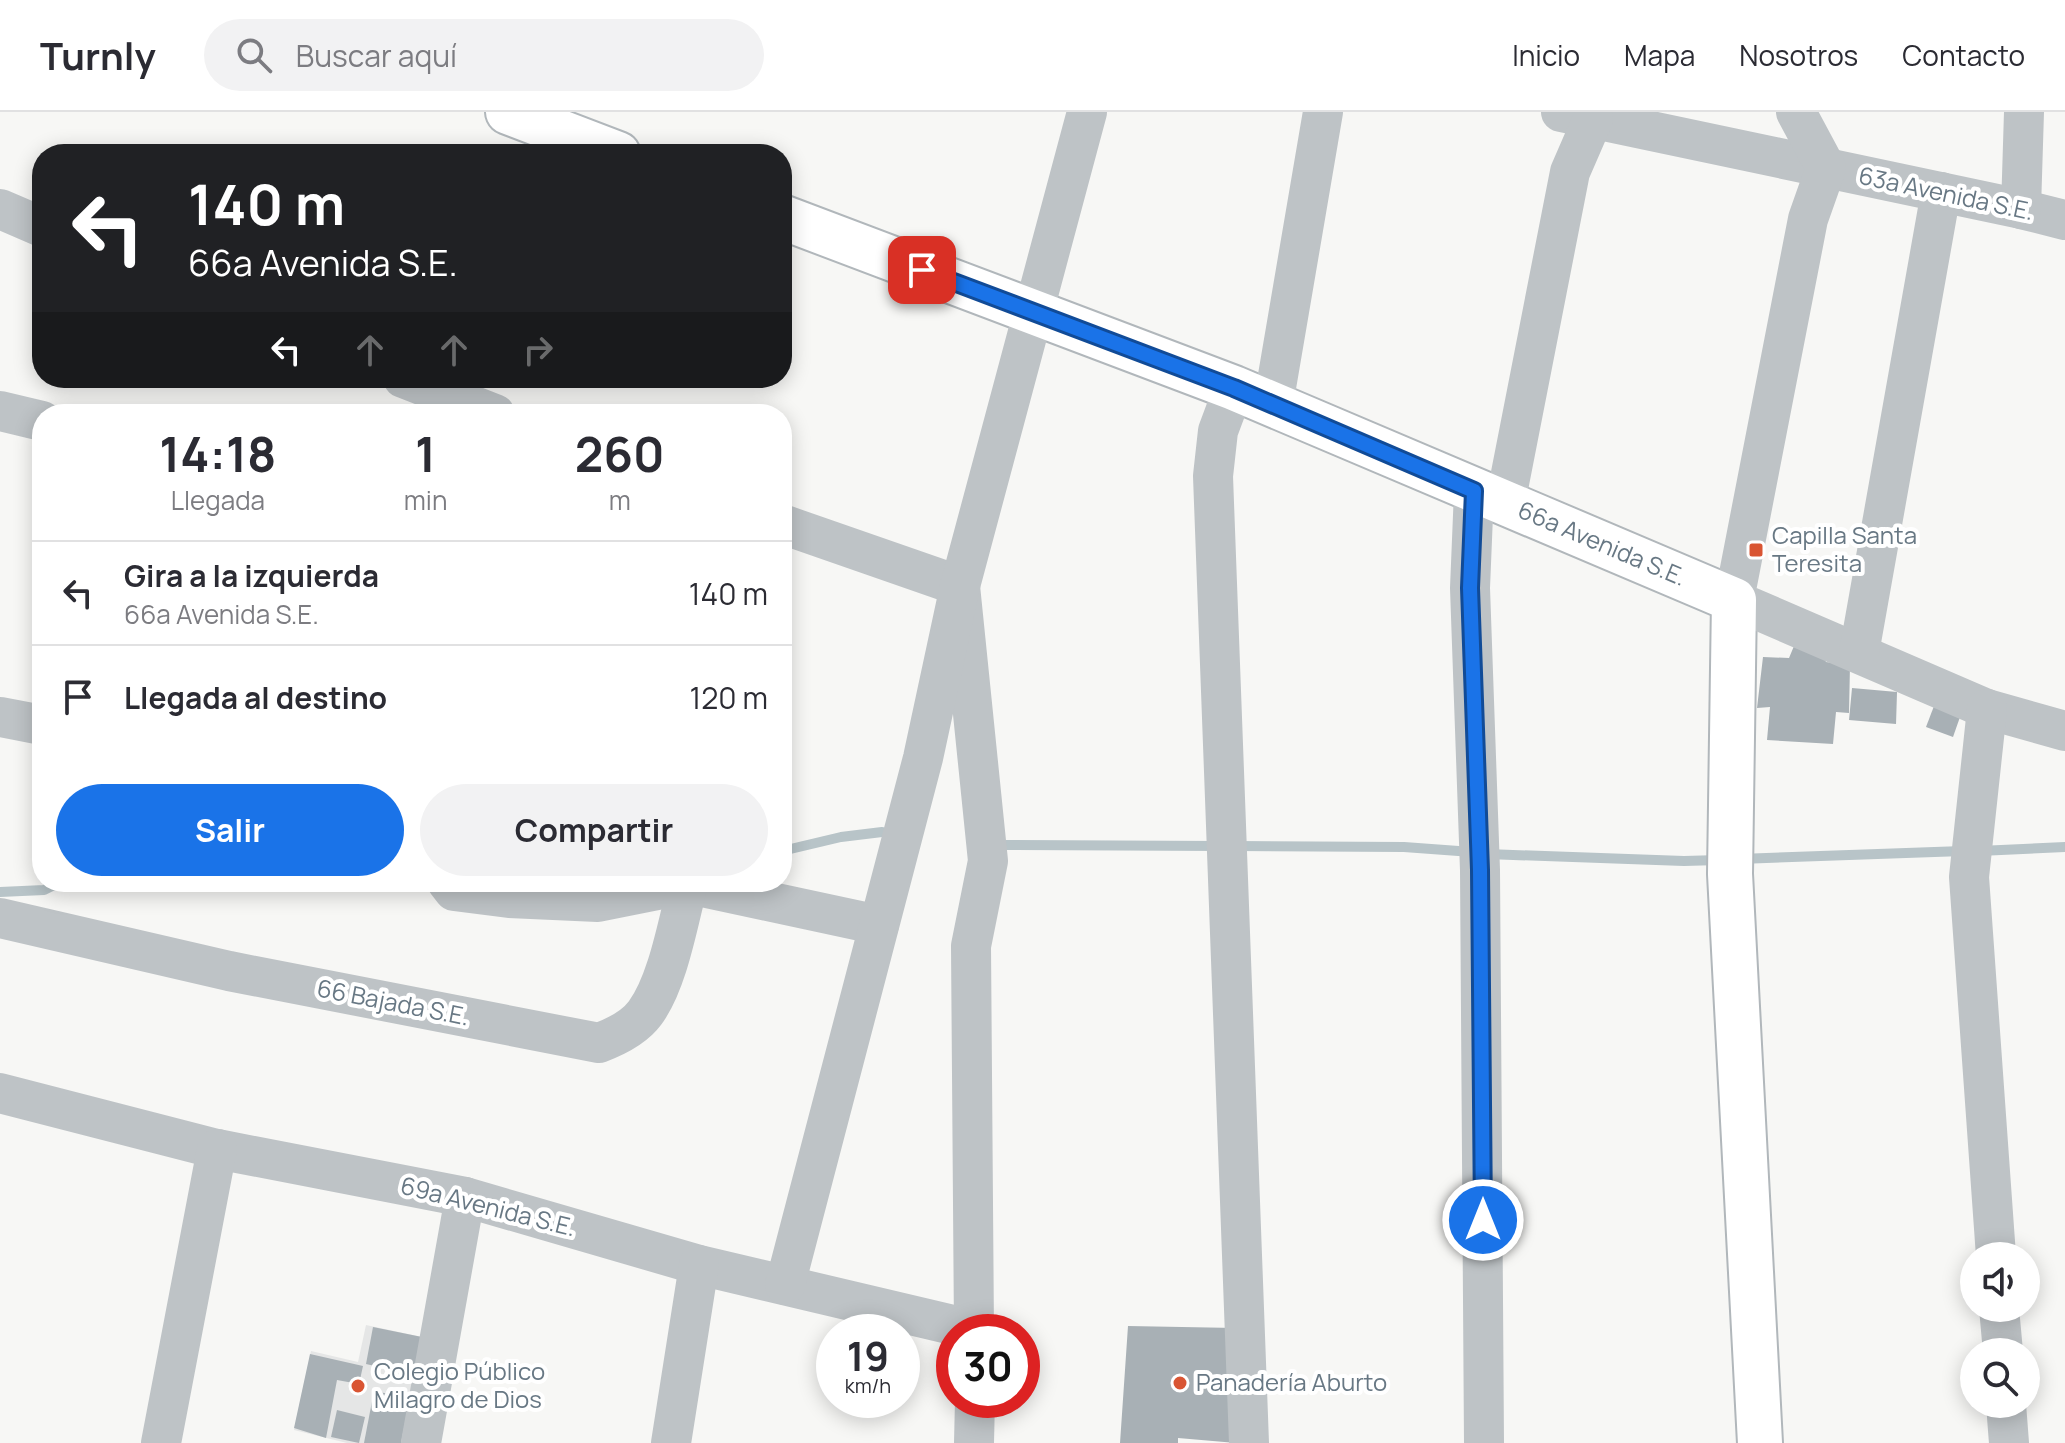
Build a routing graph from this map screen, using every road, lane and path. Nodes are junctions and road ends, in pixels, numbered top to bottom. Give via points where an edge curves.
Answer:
1 (508, 112) edge
2 (1087, 112) edge
3 (1323, 112) edge
4 (1796, 112) edge
5 (2024, 112) edge
6 (1577, 116) edge
7 (592, 144) edge
8 (1826, 168) junction
9 (1941, 192) junction
10 (0, 209) edge
11 (2021, 209) junction
12 (2065, 220) edge
13 (792, 221) edge
14 (32, 223) edge
15 (1034, 313) junction
16 (429, 388) edge
17 (1234, 388) junction
18 (469, 404) edge
19 (1273, 405) junction
20 (0, 411) edge
21 (32, 419) edge
22 (1489, 498) junction
23 (792, 527) edge
24 (960, 586) junction
25 (1734, 600) junction
26 (1859, 653) junction
27 (1987, 709) junction
28 (0, 717) edge
29 (32, 723) edge
30 (2065, 731) edge
31 (461, 892) edge
32 (648, 892) edge
33 (686, 892) edge
34 (725, 892) edge
35 (0, 918) edge
36 (879, 925) junction
37 (0, 1093) edge
38 (217, 1149) junction
39 (465, 1197) junction
40 (1995, 1242) edge
41 (699, 1265) junction
42 (785, 1285) junction
43 (974, 1314) edge
44 (936, 1322) edge
45 (975, 1418) edge
46 (2007, 1418) edge
47 (161, 1443) edge
48 (421, 1443) edge
49 (671, 1443) edge
50 (974, 1443) edge
51 (1249, 1443) edge
52 (1484, 1443) edge
53 (1760, 1443) edge
54 (2009, 1443) edge

1 - 7 street
2 - 15 street
3 - 19 street
4 - 8 street
5 - 11 street
6 - 8 street, 63a Avenida S.E.
6 - 22 street via 1570,172
8 - 9 street, 63a Avenida S.E.
8 - 25 street via 1808,219
9 - 11 street, 63a Avenida S.E.
9 - 26 street
10 - 14 street
11 - 12 street, 63a Avenida S.E.
13 - 15 street, 66a Avenida S.E.
15 - 17 street, 66a Avenida S.E.
15 - 24 street
16 - 18 street
17 - 19 street, 66a Avenida S.E.
17 - 51 street via 1218,431 1213,476
19 - 22 street, 66a Avenida S.E.
20 - 21 street
22 - 25 street, 66a Avenida S.E.
22 - 52 street via 1470,588 1480,870
23 - 24 street
24 - 36 street
24 - 43 street via 988,861 971,946
25 - 26 street, 66a Avenida S.E.
25 - 53 street via 1730,874
26 - 27 street, 66a Avenida S.E.
27 - 30 street, 66a Avenida S.E.
27 - 40 street via 1969,877
28 - 29 street
31 - 32 street via 598,902
33 - 35 street, 66 Bajada S.E. via 664,973 644,1014 618,1036 599,1043 229,971
34 - 36 street
36 - 42 street
37 - 38 street, 69a Avenida S.E.
38 - 39 street, 69a Avenida S.E.
38 - 47 street
39 - 41 street, 69a Avenida S.E.
39 - 48 street
41 - 42 street, 69a Avenida S.E.
41 - 49 street
42 - 44 street, 69a Avenida S.E.
45 - 50 street
46 - 54 street

